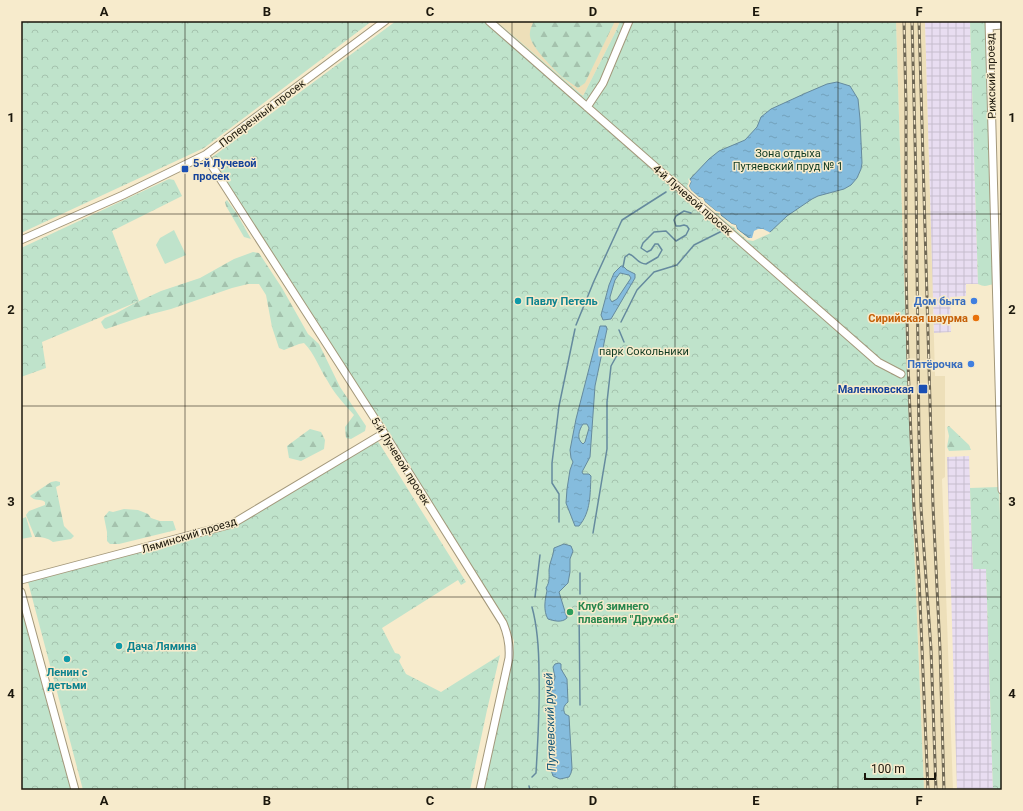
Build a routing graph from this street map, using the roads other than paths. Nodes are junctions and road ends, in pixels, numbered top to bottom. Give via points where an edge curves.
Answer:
1 (385, 21) edge
2 (489, 21) edge
3 (629, 21) edge
4 (989, 23) edge
5 (1002, 25) edge
6 (587, 107) junction
7 (206, 155) junction
8 (21, 240) edge
9 (1000, 307) edge
10 (901, 374) dead end
11 (384, 432) junction
12 (1002, 490) edge
13 (21, 580) edge
14 (21, 592) edge
15 (75, 790) edge
16 (480, 790) edge

1 - 7 street, Поперечный просек
2 - 6 street, 4-й Лучевой просек
3 - 6 street via 603,83
4 - 5 street
4 - 9 street, Рижский проезд
6 - 10 street, 4-й Лучевой просек via 878,362
7 - 8 street, Поперечный просек
7 - 11 street, 5-й Лучевой просек
9 - 12 street, Рижский проезд
11 - 13 street, Ляминский проезд via 232,524
11 - 16 street, 5-й Лучевой просек via 508,634 509,658
14 - 15 street

